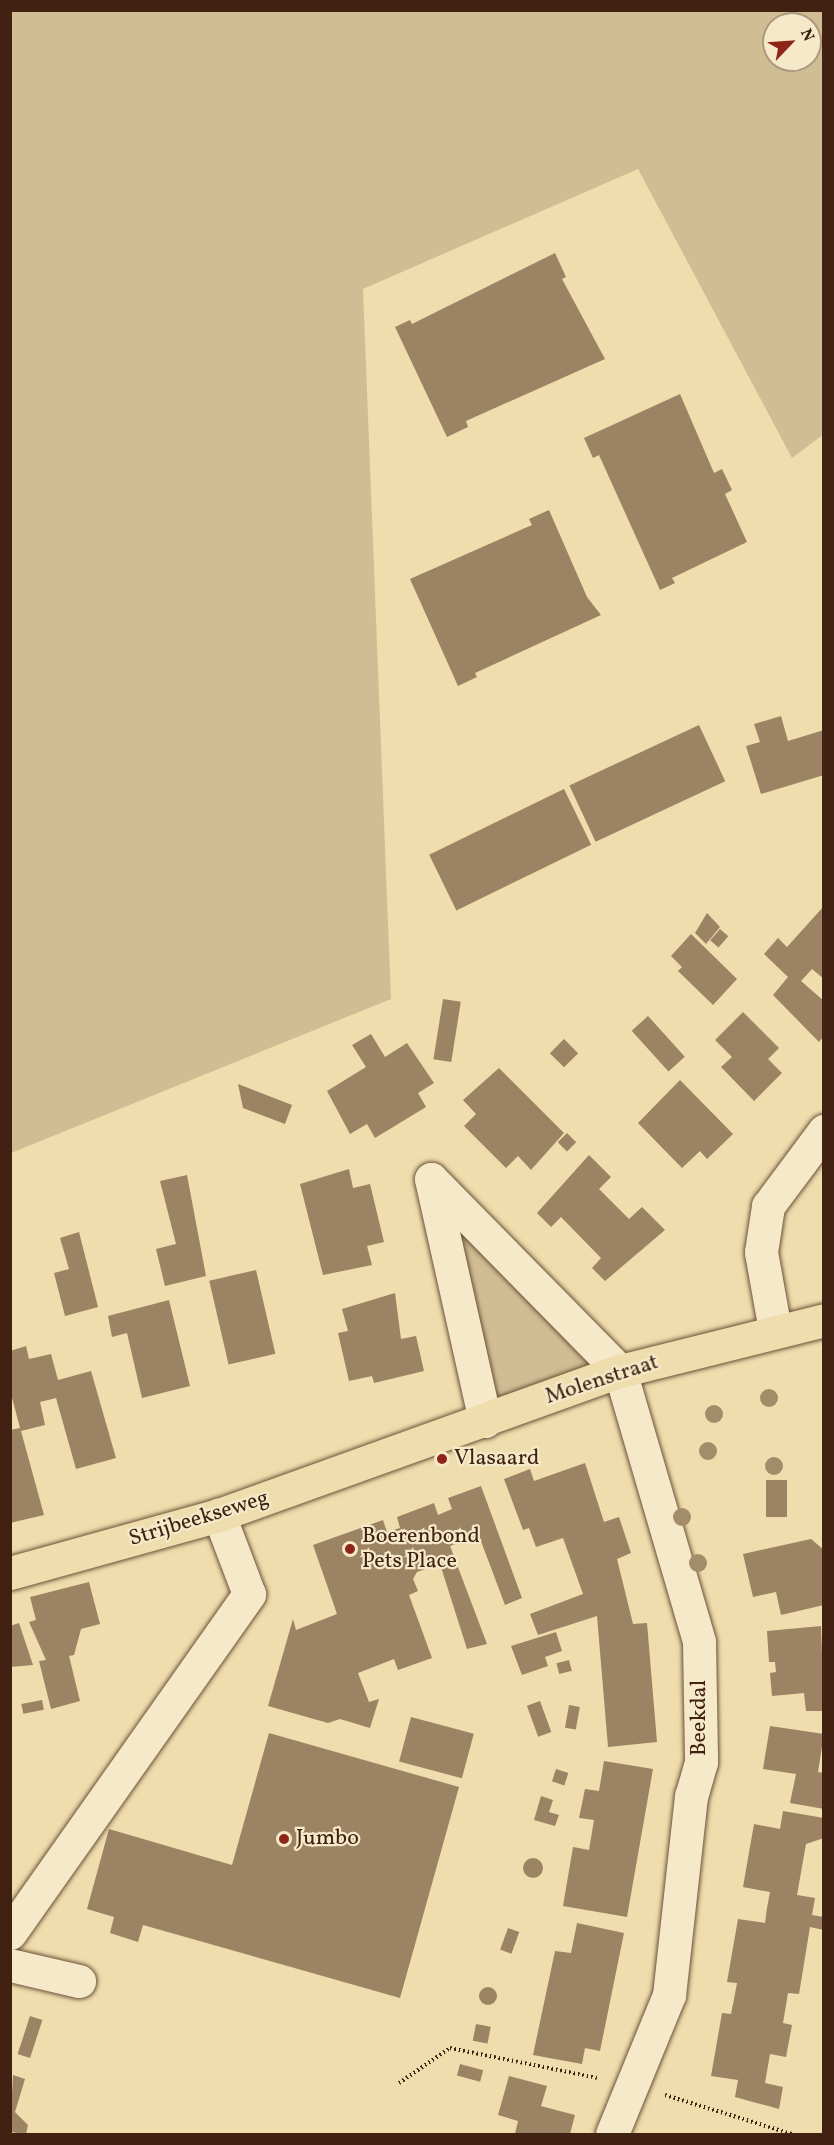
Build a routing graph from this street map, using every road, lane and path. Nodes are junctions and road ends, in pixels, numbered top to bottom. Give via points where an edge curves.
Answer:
1 (824, 1131) edge
2 (824, 1320) edge
3 (775, 1330) junction
4 (620, 1371) junction
5 (485, 1421) junction
6 (385, 1458) joint
7 (219, 1515) junction
8 (10, 1573) edge
9 (10, 1933) edge
10 (10, 1965) edge
11 (79, 1981) dead end
12 (612, 2134) edge

1 - 3 street via 768,1206 761,1251
2 - 3 main road, Molenstraat
3 - 4 main road, Molenstraat
4 - 5 main road, Molenstraat
4 - 5 street via 431,1179
4 - 12 street, Beekdal via 699,1642 702,1762 691,1797 669,1995
5 - 6 main road, Molenstraat
6 - 7 main road, Strijbeekseweg
7 - 8 main road, Strijbeekseweg
7 - 9 street via 249,1593
10 - 11 street

